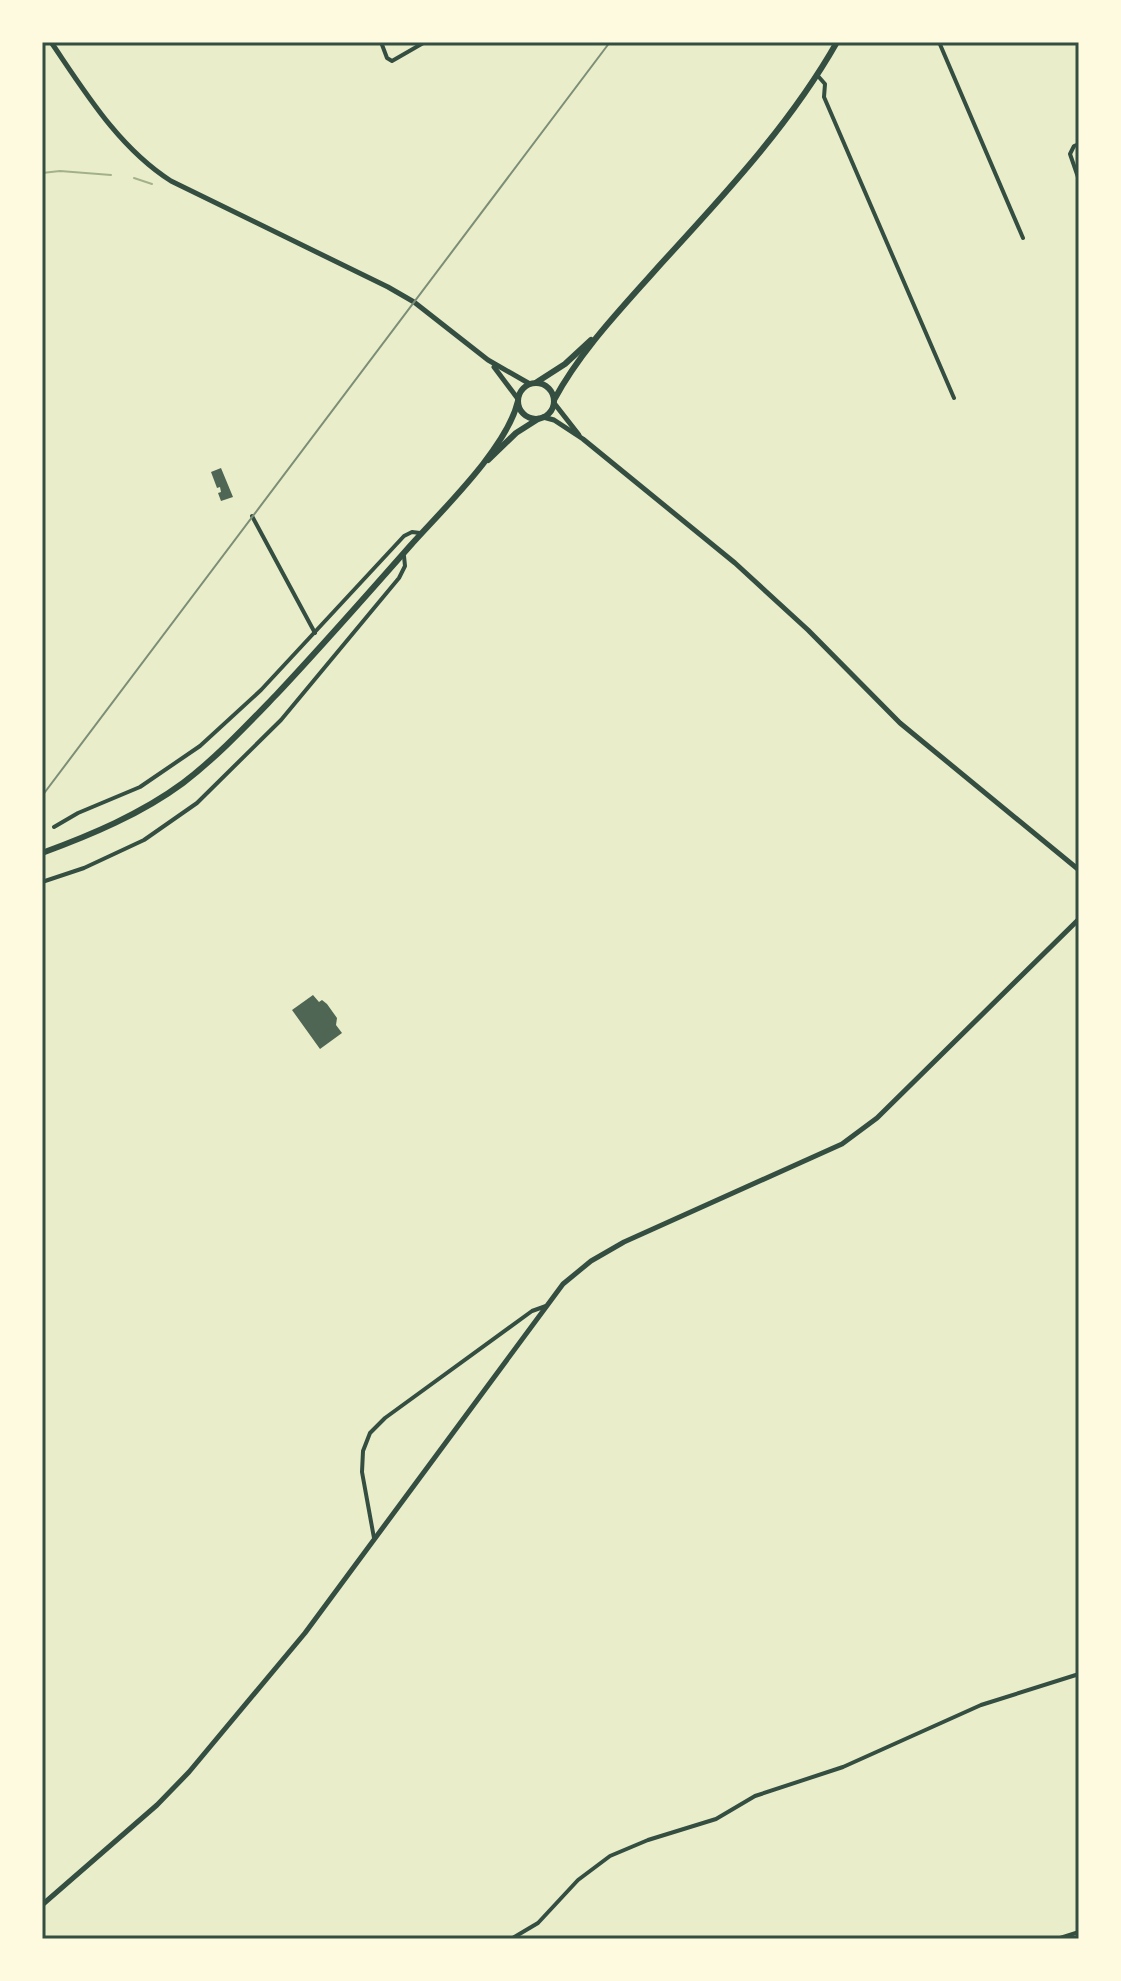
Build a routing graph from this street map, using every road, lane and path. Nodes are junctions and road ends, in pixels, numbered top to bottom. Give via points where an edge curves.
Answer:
1 (51, 42) edge
2 (381, 42) edge
3 (425, 42) edge
4 (837, 42) edge
5 (939, 42) edge
6 (818, 76) junction
7 (1079, 144) edge
8 (1079, 180) edge
9 (1023, 238) dead end
10 (605, 327) junction
11 (488, 360) junction
12 (533, 383) junction
13 (954, 398) dead end
14 (518, 400) junction
15 (554, 402) junction
16 (541, 418) junction
17 (583, 439) junction
18 (476, 470) junction
19 (252, 516) dead end
20 (421, 533) junction
21 (403, 553) junction
22 (315, 633) junction
23 (54, 827) dead end
24 (42, 853) edge
25 (1079, 870) edge
26 (42, 882) edge
27 (1079, 919) edge
28 (548, 1305) junction
29 (374, 1538) junction
30 (1079, 1674) edge
31 (42, 1905) edge
32 (1079, 1932) edge
33 (511, 1939) edge
34 (1057, 1939) edge

1 - 11 main road via 110,124 149,167 388,287
2 - 3 street via 392,61
4 - 6 main road
5 - 9 street
6 - 10 main road via 724,195
6 - 13 street
7 - 8 street via 1070,154
10 - 12 main road via 565,364
10 - 15 main road via 568,374
11 - 12 main road
11 - 14 main road
12 - 14 main road via 522,389
12 - 15 main road via 551,390
14 - 16 main road via 525,415
14 - 18 main road via 509,426
15 - 16 main road
15 - 17 main road
16 - 17 main road via 554,420
16 - 18 main road
17 - 25 main road via 735,563 900,723
18 - 20 main road
19 - 22 street
20 - 21 main road
20 - 22 street via 404,536
21 - 24 main road via 226,747 135,812
21 - 26 street via 405,566 399,578 281,720 197,803 144,840
22 - 23 street via 200,746 140,787
27 - 28 main road via 888,1107 842,1144 624,1242 563,1284
28 - 29 main road
28 - 29 street via 532,1311 370,1433 362,1472
29 - 31 main road via 305,1633 189,1772
30 - 33 street via 981,1705 843,1767 755,1796 716,1819 610,1856 578,1880 538,1923
32 - 34 street

